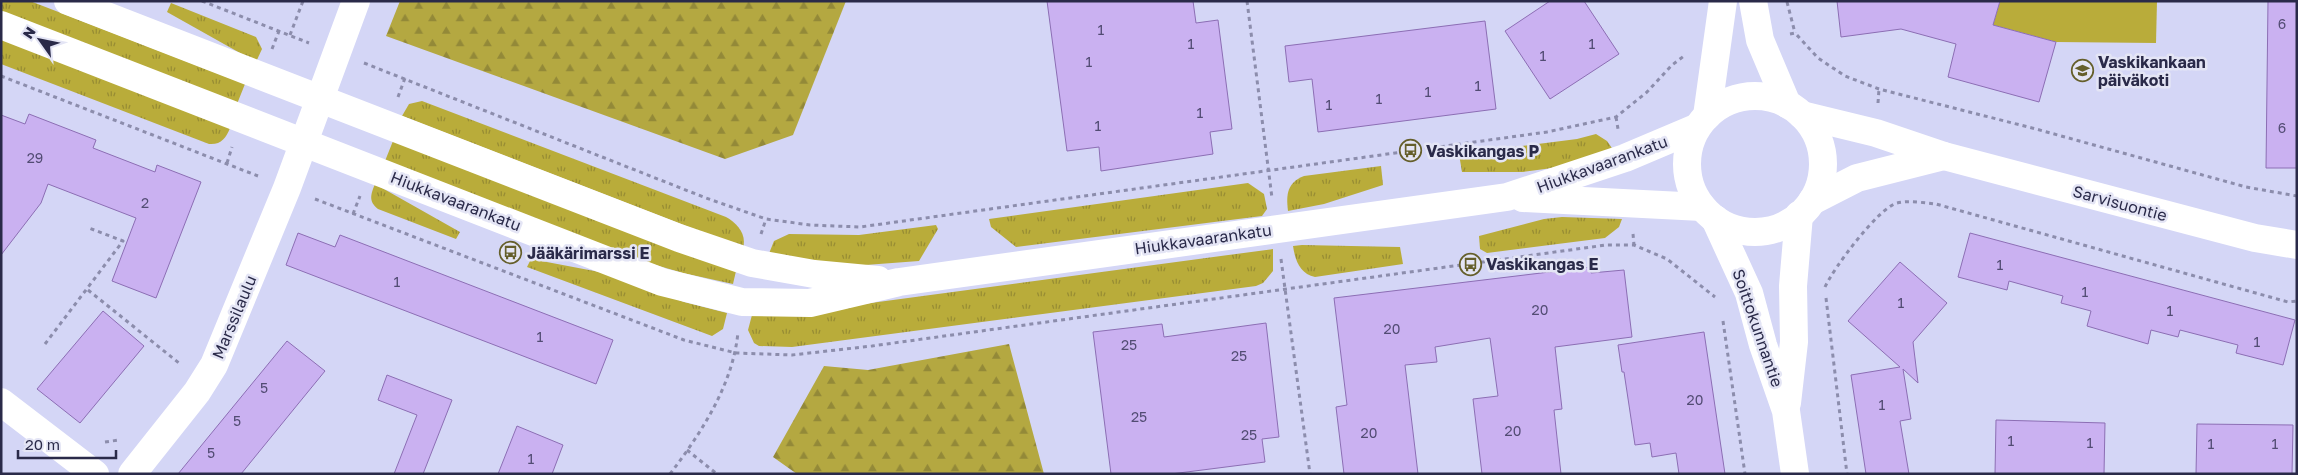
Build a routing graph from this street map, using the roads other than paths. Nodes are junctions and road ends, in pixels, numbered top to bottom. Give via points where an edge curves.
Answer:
1 (68, 1) edge
2 (356, 1) edge
3 (1723, 1) edge
4 (1753, 1) edge
5 (1, 25) edge
6 (320, 97) junction
7 (1794, 109) junction
8 (1702, 122) junction
9 (304, 142) junction
10 (1944, 156) junction
11 (1507, 197) junction
12 (1805, 208) junction
13 (1708, 213) junction
14 (2297, 246) edge
15 (899, 282) junction
16 (1, 402) edge
17 (1786, 411) junction
18 (85, 466) edge
19 (132, 474) edge
20 (1795, 474) edge

1 - 6 street, Hiukkavaarankatu
2 - 6 street
3 - 8 street via 1718,46
4 - 7 street via 1760,40
5 - 9 street, Hiukkavaarankatu
6 - 9 street
6 - 15 street, Hiukkavaarankatu via 679,238 752,263 814,274
7 - 8 street via 1769,97 1750,96 1720,106
7 - 10 street, Sarvisuontie
7 - 12 street via 1813,129 1821,147 1823,166 1820,184
8 - 11 street, Hiukkavaarankatu via 1624,158
8 - 13 street via 1690,143 1688,175 1693,192
9 - 15 street, Hiukkavaarankatu via 662,282 742,302 810,303
9 - 19 street, Marssilaulu via 214,365 197,392
10 - 12 street, Sarvisuontie via 1857,178
10 - 14 street, Sarvisuontie via 2255,238
11 - 13 street, Hiukkavaarankatu
11 - 15 street, Hiukkavaarankatu
12 - 13 street via 1783,226 1748,232 1731,228
12 - 17 street, Soittokunnantie via 1793,286 1794,342
13 - 17 street, Soittokunnantie via 1748,293 1762,345
16 - 18 street
17 - 20 street, Soittokunnantie

